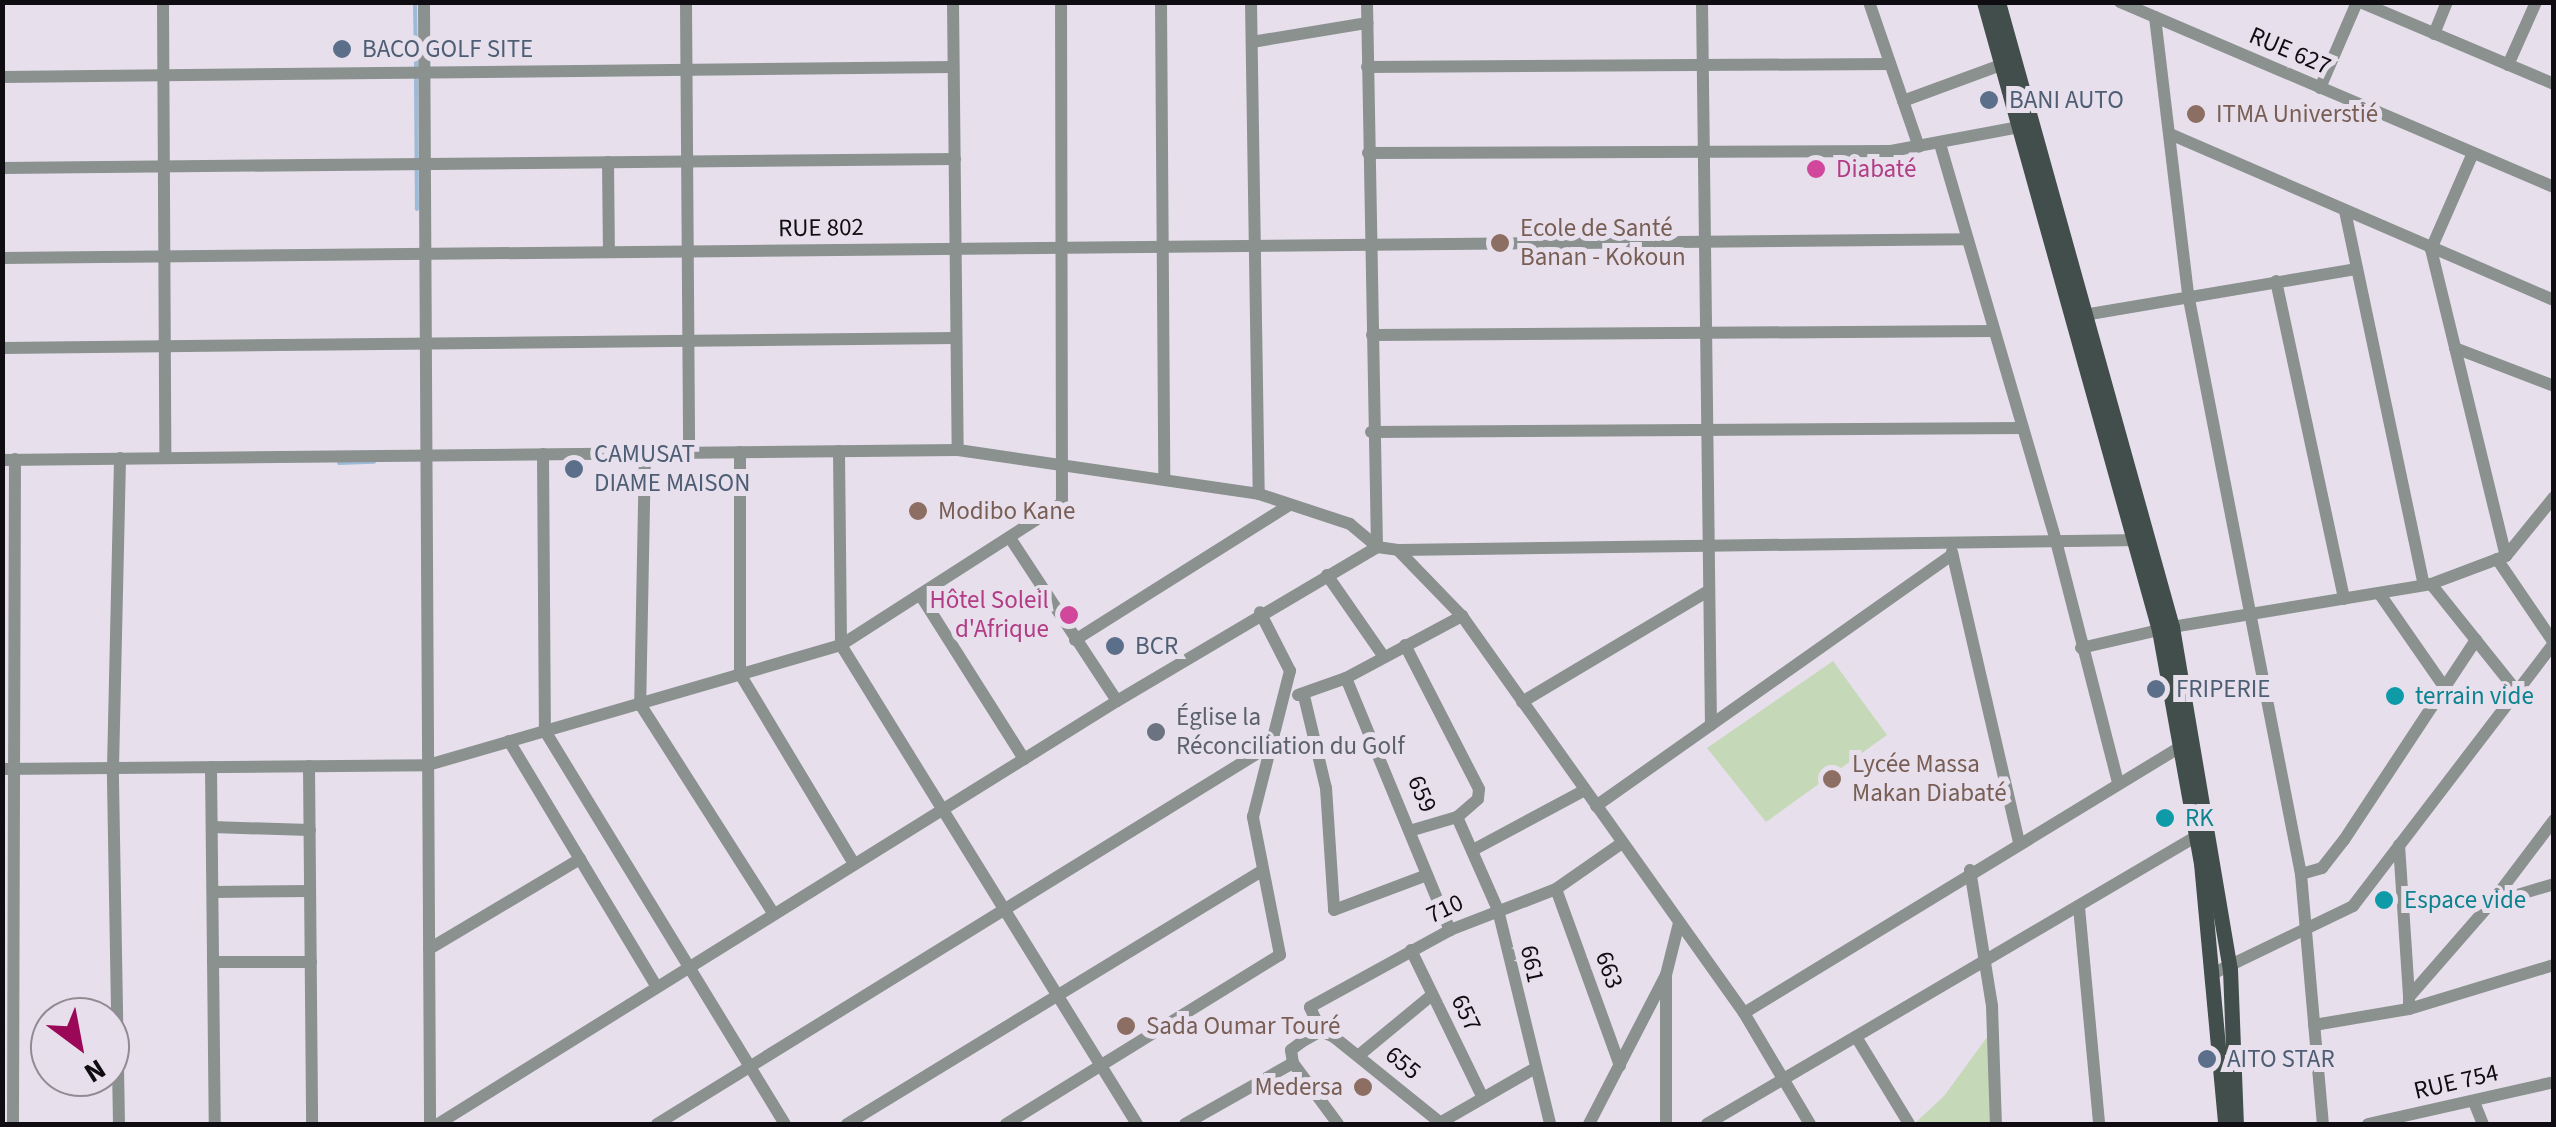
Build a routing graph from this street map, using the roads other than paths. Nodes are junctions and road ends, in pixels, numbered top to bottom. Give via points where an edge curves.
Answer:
1 (164, 2) edge
2 (424, 2) edge
3 (686, 2) edge
4 (953, 2) edge
5 (1061, 2) edge
6 (1161, 2) edge
7 (1251, 2) edge
8 (1367, 2) edge
9 (1702, 2) edge
10 (1869, 2) edge
11 (1984, 2) edge
12 (1998, 2) edge
13 (2120, 2) edge
14 (2359, 2) edge
15 (2447, 2) edge
16 (2536, 2) edge
17 (2155, 17) junction
18 (1367, 23) junction
19 (2434, 34) junction
20 (1252, 42) junction
21 (1890, 64) junction
22 (2001, 64) junction
23 (1703, 65) junction
24 (2508, 65) junction
25 (1367, 66) junction
26 (954, 67) junction
27 (687, 70) junction
28 (424, 72) junction
29 (164, 75) junction
30 (2, 77) edge
31 (2554, 84) edge
32 (2320, 88) junction
33 (1903, 101) junction
34 (2025, 126) junction
35 (2170, 134) junction
36 (1940, 144) junction
37 (1919, 147) junction
38 (2472, 153) junction
39 (1368, 154) junction
40 (1704, 154) junction
41 (954, 159) junction
42 (608, 162) junction
43 (687, 162) junction
44 (425, 164) junction
45 (164, 166) junction
46 (2, 168) edge
47 (2554, 187) edge
48 (2345, 211) junction
49 (1968, 239) junction
50 (1705, 242) junction
51 (1368, 245) junction
52 (1255, 246) junction
53 (1159, 247) junction
54 (1064, 248) junction
55 (956, 249) junction
56 (2431, 249) junction
57 (609, 252) junction
58 (688, 252) junction
59 (425, 254) junction
60 (164, 256) junction
61 (2, 258) edge
62 (2357, 268) junction
63 (2276, 281) junction
64 (2188, 294) junction
65 (2554, 300) edge
66 (2078, 315) junction
67 (1994, 331) junction
68 (1706, 334) junction
69 (1372, 335) junction
70 (956, 338) junction
71 (688, 340) junction
72 (426, 343) junction
73 (165, 346) junction
74 (2, 348) edge
75 (2455, 348) junction
76 (2554, 386) edge
77 (2023, 428) junction
78 (1706, 430) junction
79 (1371, 432) junction
80 (958, 450) junction
81 (840, 451) junction
82 (689, 452) junction
83 (740, 452) junction
84 (645, 453) junction
85 (543, 454) junction
86 (426, 455) junction
87 (120, 458) junction
88 (165, 458) junction
89 (9, 460) edge
90 (1066, 464) junction
91 (1164, 477) junction
92 (1259, 494) junction
93 (2554, 496) edge
94 (1289, 505) junction
95 (1010, 538) junction
96 (2143, 540) junction
97 (2056, 541) junction
98 (1708, 546) junction
99 (1377, 547) junction
100 (1952, 549) junction
101 (1398, 550) junction
102 (2502, 558) junction
103 (1327, 575) junction
104 (2428, 585) junction
105 (1708, 591) junction
106 (2379, 593) junction
107 (921, 596) junction
108 (2344, 598) junction
109 (1260, 612) junction
110 (1462, 616) junction
111 (2255, 616) junction
112 (2166, 628) junction
113 (1076, 640) junction
114 (2476, 640) junction
115 (2554, 643) edge
116 (841, 645) junction
117 (1405, 645) junction
118 (2081, 648) junction
119 (1384, 657) junction
120 (740, 674) junction
121 (1346, 678) junction
122 (2444, 688) junction
123 (2516, 690) junction
124 (1284, 692) junction
125 (1304, 696) junction
126 (1116, 700) junction
127 (1522, 702) junction
128 (640, 704) junction
129 (1712, 725) junction
130 (545, 731) junction
131 (509, 741) junction
132 (2187, 744) junction
133 (1271, 745) junction
134 (1024, 759) junction
135 (428, 765) junction
136 (310, 766) junction
137 (211, 767) junction
138 (113, 768) junction
139 (9, 769) edge
140 (2118, 783) junction
141 (1585, 790) junction
142 (1596, 806) junction
143 (942, 810) junction
144 (1458, 816) junction
145 (2554, 820) edge
146 (212, 827) junction
147 (310, 830) junction
148 (1413, 830) junction
149 (2197, 836) junction
150 (2019, 842) junction
151 (1622, 843) junction
152 (2400, 845) junction
153 (1472, 850) junction
154 (580, 859) junction
155 (854, 864) junction
156 (1263, 870) junction
157 (1970, 870) junction
158 (2301, 874) junction
159 (1427, 875) junction
160 (2554, 884) edge
161 (1556, 889) junction
162 (310, 891) junction
163 (212, 892) junction
164 (2491, 903) junction
165 (2079, 906) junction
166 (1004, 910) junction
167 (1498, 910) junction
168 (774, 914) junction
169 (1679, 923) junction
170 (1450, 930) junction
171 (2306, 932) junction
172 (429, 949) junction
173 (1411, 950) junction
174 (213, 962) junction
175 (311, 962) junction
176 (1986, 963) junction
177 (2554, 965) edge
178 (689, 968) junction
179 (2223, 971) junction
180 (1666, 974) junction
181 (657, 988) junction
182 (1432, 995) junction
183 (1057, 996) junction
184 (2409, 1003) junction
185 (1744, 1014) junction
186 (2314, 1025) junction
187 (1328, 1034) junction
188 (1858, 1040) junction
189 (1358, 1056) junction
190 (1294, 1063) junction
191 (1100, 1066) junction
192 (1620, 1066) junction
193 (750, 1067) junction
194 (1532, 1070) junction
195 (2554, 1082) edge
196 (1785, 1083) junction
197 (1482, 1096) junction
198 (2474, 1102) junction
199 (1204, 1114) junction
200 (13, 1124) edge
201 (120, 1124) edge
202 (215, 1124) edge
203 (312, 1124) edge
204 (430, 1124) edge
205 (438, 1124) edge
206 (657, 1124) edge
207 (785, 1124) edge
208 (846, 1124) edge
209 (1006, 1124) edge
210 (1137, 1124) edge
211 (1186, 1124) edge
212 (1214, 1124) edge
213 (1338, 1124) edge
214 (1440, 1124) edge
215 (1550, 1124) edge
216 (1588, 1124) edge
217 (1666, 1124) edge
218 (1707, 1124) edge
219 (1810, 1124) edge
220 (1909, 1124) edge
221 (1996, 1124) edge
222 (2099, 1124) edge
223 (2225, 1124) edge
224 (2236, 1124) edge
225 (2323, 1124) edge
226 (2368, 1124) edge
227 (2484, 1124) edge

1 - 29 street
2 - 28 street
3 - 27 street
4 - 26 street
5 - 54 street
6 - 53 street
7 - 20 street
8 - 18 street
9 - 23 street
10 - 21 street
11 - 22 main road
12 - 34 main road
13 - 17 street, RUE 627
14 - 19 street
14 - 32 street
15 - 19 street
16 - 24 street
17 - 32 street, RUE 627
17 - 35 street
18 - 20 street
18 - 25 street
19 - 24 street
20 - 52 street
21 - 23 street
21 - 33 street
22 - 33 street
22 - 34 main road
23 - 25 street
23 - 40 street
24 - 31 street
25 - 39 street
26 - 27 street
26 - 41 street
27 - 28 street
27 - 43 street
28 - 29 street
28 - 44 street
29 - 30 street
29 - 45 street
32 - 38 street, RUE 627
33 - 37 street
34 - 36 street
34 - 66 main road
35 - 48 street
35 - 64 street
36 - 37 street
36 - 49 street
37 - 40 street
38 - 47 street, RUE 627
38 - 56 street
39 - 40 street
39 - 51 street
40 - 50 street
41 - 43 street
41 - 55 street
42 - 43 street
42 - 44 street
42 - 57 street
43 - 58 street
44 - 45 street
44 - 59 street
45 - 46 street
45 - 60 street
48 - 56 street
48 - 62 street
49 - 50 street, RUE 802
49 - 67 street
50 - 51 street, RUE 802
50 - 68 street
51 - 52 street, RUE 802
51 - 69 street
52 - 53 street, RUE 802
52 - 92 street
53 - 54 street, RUE 802
53 - 91 street
54 - 55 street, RUE 802
54 - 90 street
55 - 58 street, RUE 802
55 - 70 street
56 - 65 street
56 - 75 street
57 - 58 street, RUE 802
57 - 59 street, RUE 802
58 - 71 street
59 - 60 street, RUE 802
59 - 72 street
60 - 61 street, RUE 802
60 - 73 street
62 - 63 street
62 - 104 street
63 - 64 street
63 - 108 street
64 - 66 street
64 - 111 street
66 - 96 main road
67 - 68 street
67 - 77 street
68 - 69 street
68 - 78 street
69 - 79 street
70 - 71 street
70 - 80 street
71 - 72 street
71 - 82 street
72 - 73 street
72 - 86 street
73 - 74 street
73 - 88 street
75 - 76 street
75 - 102 street
77 - 78 street
77 - 97 street
78 - 79 street
78 - 98 street
79 - 99 street
80 - 81 street
80 - 90 street
81 - 83 street
81 - 116 street
82 - 83 street
82 - 84 street
83 - 120 street
84 - 85 street
84 - 128 street
85 - 86 street
85 - 130 street
86 - 88 street
86 - 135 street
87 - 88 street
87 - 89 street
87 - 138 street
89 - 139 street
90 - 91 street
90 - 95 street via 1062,504
91 - 92 street
92 - 94 street
93 - 102 street
94 - 99 street via 1350,524
94 - 113 street
95 - 107 street
95 - 113 street
96 - 97 street
96 - 112 main road
97 - 100 street
97 - 118 street
98 - 100 street
98 - 101 street
98 - 105 street
99 - 101 street
99 - 103 street
100 - 129 street
100 - 150 street
101 - 110 street
102 - 104 street
102 - 115 street
103 - 109 street
103 - 119 street
104 - 106 street
104 - 114 street
105 - 127 street
105 - 129 street
106 - 108 street
106 - 122 street
107 - 116 street
107 - 134 street
108 - 111 street
109 - 124 street via 1290,671
109 - 126 street
110 - 117 street
110 - 127 street
111 - 112 street
111 - 158 street
112 - 118 street
112 - 132 main road
113 - 126 street
114 - 122 street
114 - 123 street
115 - 123 street
116 - 120 street
116 - 143 street
117 - 119 street
117 - 144 street via 1479,789
118 - 140 street
119 - 121 street
120 - 128 street
120 - 155 street
121 - 125 street
121 - 148 street, 659
122 - 158 street via 2344,840 2322,868
123 - 152 street
124 - 125 street
124 - 133 street
125 - 159 street via 1326,788 1334,910
126 - 134 street
127 - 141 street
128 - 130 street
128 - 168 street
129 - 142 street
130 - 131 street
130 - 178 street
131 - 135 street
131 - 154 street
132 - 140 street
132 - 149 main road
132 - 179 main road
133 - 156 street via 1254,817
133 - 166 street
134 - 143 street
135 - 136 street
135 - 172 street
136 - 137 street
136 - 147 street
137 - 138 street
137 - 146 street
138 - 139 street
138 - 201 street
139 - 200 street
140 - 150 street
141 - 142 street
141 - 153 street
142 - 151 street
143 - 155 street
143 - 166 street
144 - 148 street
144 - 153 street, 661
145 - 164 street
146 - 147 street
146 - 163 street
147 - 162 street
148 - 159 street, 659
149 - 165 street
149 - 179 main road
150 - 157 street
151 - 161 street, 710
151 - 169 street
152 - 171 street via 2353,906
152 - 184 street
153 - 167 street, 661
154 - 172 street
154 - 181 street
155 - 168 street
156 - 183 street
156 - 191 street via 1280,955
157 - 176 street
157 - 185 street
158 - 171 street
159 - 170 street, 659
160 - 164 street
161 - 167 street, 710
161 - 192 street, 663
162 - 163 street
162 - 175 street
163 - 174 street
164 - 184 street
165 - 176 street
165 - 222 street
166 - 183 street
166 - 193 street
167 - 170 street, 710
167 - 194 street, 661
168 - 178 street
169 - 180 street
169 - 185 street
170 - 173 street, 710
171 - 179 street
171 - 186 street
172 - 204 street
173 - 182 street, 657
173 - 187 street, 710 via 1310,1007
174 - 175 street
174 - 202 street
175 - 203 street
176 - 188 street
176 - 221 street
177 - 184 street
178 - 181 street
178 - 193 street
179 - 223 main road
179 - 224 main road
180 - 192 street
180 - 217 street
181 - 205 street
182 - 189 street
182 - 197 street, 657
183 - 191 street
183 - 208 street
184 - 186 street
185 - 196 street
186 - 225 street
187 - 189 street, 655
187 - 190 street via 1291,1050
188 - 196 street
188 - 220 street
189 - 214 street, 655
190 - 199 street
190 - 213 street
191 - 209 street
191 - 210 street
192 - 216 street
193 - 206 street
193 - 207 street
194 - 197 street
194 - 215 street, 661
195 - 198 street, RUE 754
196 - 218 street
196 - 219 street
197 - 214 street
198 - 226 street, RUE 754
198 - 227 street
199 - 211 street
199 - 212 street

